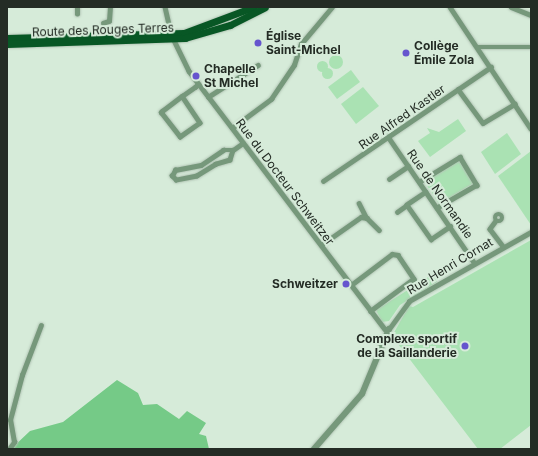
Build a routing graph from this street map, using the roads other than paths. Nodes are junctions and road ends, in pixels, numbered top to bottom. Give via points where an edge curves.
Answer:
1 (77, 7) edge
2 (110, 7) edge
3 (164, 7) edge
4 (253, 7) edge
5 (265, 7) edge
6 (332, 7) edge
7 (450, 7) edge
8 (511, 7) edge
9 (77, 14) dead end
10 (531, 15) edge
11 (103, 23) dead end
12 (172, 37) junction
13 (7, 38) edge
14 (7, 44) edge
15 (477, 47) junction
16 (531, 47) edge
17 (258, 65) dead end
18 (491, 67) junction
19 (198, 84) junction
20 (458, 89) junction
21 (182, 96) junction
22 (208, 97) junction
23 (515, 104) junction
24 (232, 128) junction
25 (531, 129) edge
26 (389, 138) junction
27 (243, 143) junction
28 (233, 150) junction
29 (408, 166) junction
30 (389, 178) dead end
31 (323, 181) dead end
32 (419, 182) junction
33 (426, 192) junction
34 (359, 203) dead end
35 (407, 205) junction
36 (437, 208) junction
37 (397, 212) dead end
38 (366, 217) junction
39 (496, 221) dead end
40 (450, 226) junction
41 (379, 230) dead end
42 (531, 232) edge
43 (321, 246) junction
44 (503, 246) junction
45 (474, 262) junction
46 (351, 285) junction
47 (371, 311) junction
48 (41, 325) dead end
49 (389, 329) junction
50 (9, 449) edge
51 (314, 449) edge

1 - 9 street
2 - 11 street via 109,21
3 - 12 street, Rue du Docteur Schweitzer
4 - 12 main road, Route des Rouges Terres via 196,31
5 - 12 main road, Route des Rouges Terres via 216,30
6 - 24 street via 302,44 294,65 271,98
7 - 15 street
8 - 10 street
12 - 13 main road, Route des Rouges Terres
12 - 14 main road, Route des Rouges Terres
12 - 19 street, Rue du Docteur Schweitzer via 181,58
15 - 16 street
15 - 18 street
17 - 22 street
18 - 20 street, Rue Alfred Kastler
18 - 23 street
19 - 21 street
19 - 22 street, Rue du Docteur Schweitzer
20 - 23 street via 483,123
20 - 26 street, Rue Alfred Kastler
21 - 21 street via 199,125 180,138 161,113
22 - 24 street, Rue du Docteur Schweitzer
23 - 25 street
24 - 27 street, Rue du Docteur Schweitzer
26 - 29 street, Rue de Normandie
26 - 31 street, Rue Alfred Kastler
27 - 28 street
27 - 43 street, Rue du Docteur Schweitzer
28 - 28 street via 223,150 201,165 175,170 172,176 176,180 197,176 216,164 230,160
29 - 30 street
29 - 32 street, Rue de Normandie
32 - 33 street, Rue de Normandie
32 - 36 street via 460,157 477,185
33 - 35 street
33 - 36 street, Rue de Normandie
34 - 38 street
35 - 37 street
35 - 40 street via 431,238
36 - 40 street, Rue de Normandie
38 - 41 street
38 - 43 street
39 - 44 street via 490,229
40 - 45 street, Rue de Normandie
42 - 44 street, Rue Henri Cornat
43 - 46 street, Rue du Docteur Schweitzer
44 - 45 street, Rue Henri Cornat
45 - 49 street, Rue Henri Cornat via 409,301
46 - 47 street, Rue du Docteur Schweitzer
46 - 47 street via 392,254 398,255 414,279
47 - 49 street, Rue du Docteur Schweitzer via 382,327
48 - 50 street via 22,375 10,420 14,442
49 - 51 street via 362,394

